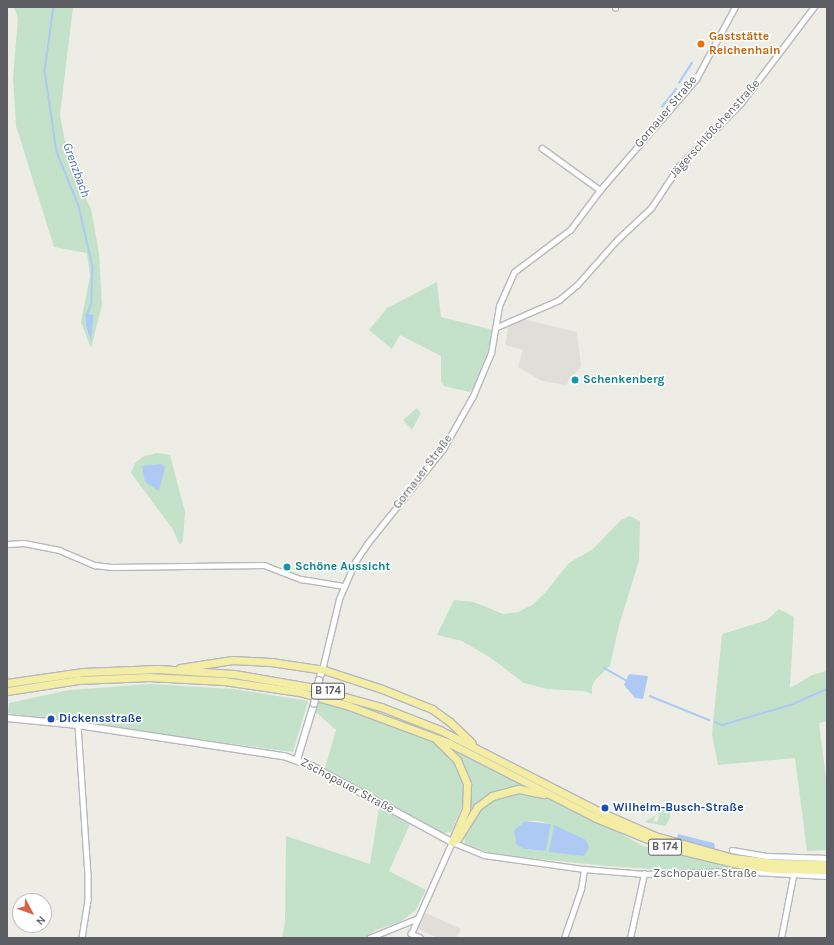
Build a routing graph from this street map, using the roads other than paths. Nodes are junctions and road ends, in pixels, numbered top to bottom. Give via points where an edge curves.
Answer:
1 (735, 7) edge
2 (814, 7) edge
3 (542, 148) dead end
4 (600, 190) junction
5 (496, 327) junction
6 (7, 544) edge
7 (344, 586) junction
8 (173, 669) junction
9 (322, 670) junction
10 (7, 684) edge
11 (7, 691) edge
12 (7, 718) edge
13 (78, 725) junction
14 (434, 738) junction
15 (475, 747) junction
16 (297, 760) junction
17 (551, 795) junction
18 (452, 842) junction
19 (732, 850) dead end
20 (827, 858) edge
21 (827, 864) edge
22 (584, 869) junction
23 (827, 870) edge
24 (644, 874) junction
25 (793, 876) junction
26 (827, 876) edge
27 (418, 918) junction
28 (410, 936) edge
29 (82, 938) edge
30 (369, 938) edge
31 (420, 938) edge
32 (564, 938) edge
33 (630, 938) edge
34 (781, 938) edge

1 - 4 street, Gornauer Straße via 696,78
2 - 5 street, Jägerschlößchenstraße via 741,103 679,166 651,208 606,251 576,285 559,300
3 - 4 street
4 - 5 street, Gornauer Straße via 570,230 514,272 503,294
5 - 7 street, Gornauer Straße via 486,368 443,449 367,544
6 - 7 street via 24,543 59,550 95,565 111,567 264,565 301,579
7 - 9 street, Gornauer Straße
8 - 9 highway via 232,660
8 - 10 highway, B 174 via 83,672
8 - 15 highway, B 174 via 247,676 327,691 399,714
9 - 15 highway via 382,689 432,709 450,722
9 - 16 street, Gornauer Straße, bridge
11 - 14 highway, B 174 via 116,678 174,677 224,681 320,697
12 - 13 street, Zschopauer Straße
13 - 16 street, Zschopauer Straße via 263,752
13 - 29 street via 88,875 88,900
14 - 17 highway, B 174 via 495,765
14 - 18 highway via 457,760 467,784 466,809
15 - 21 highway, B 174 via 598,811 668,840 733,858 775,863
16 - 18 street, Zschopauer Straße
17 - 18 highway via 519,789 498,793 477,807 458,838
17 - 23 highway, B 174 via 635,835 683,852 724,862 774,869
18 - 22 street, Zschopauer Straße via 484,855
18 - 27 street
19 - 20 street, Zschopauer Straße via 767,856
22 - 24 street, Zschopauer Straße
22 - 32 street via 581,889
24 - 25 street, Zschopauer Straße via 736,871
24 - 33 street
25 - 26 street, Zschopauer Straße
25 - 34 street
27 - 28 street
27 - 30 street
28 - 31 street

